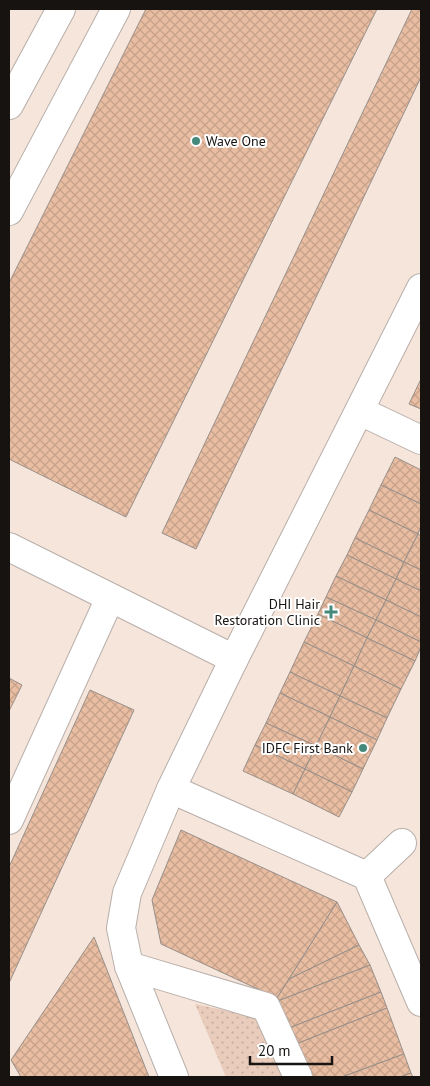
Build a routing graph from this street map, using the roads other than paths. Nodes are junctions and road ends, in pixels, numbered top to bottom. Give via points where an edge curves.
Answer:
1 (61, 9) edge
2 (116, 9) edge
3 (12, 91) edge
4 (9, 211) edge
5 (421, 288) edge
6 (360, 411) junction
7 (421, 440) edge
8 (9, 547) edge
9 (110, 598) junction
10 (234, 659) junction
11 (171, 789) junction
12 (9, 820) edge
13 (402, 843) dead end
14 (366, 876) junction
15 (129, 966) junction
16 (421, 1002) edge
17 (174, 1077) edge
18 (298, 1077) edge

1 - 3 street
2 - 4 street
5 - 6 street
6 - 7 street
6 - 10 street
8 - 9 street
9 - 10 street
9 - 12 street
10 - 11 street
11 - 14 street
11 - 15 street via 128,893 121,928
13 - 14 street
14 - 16 street
15 - 17 street
15 - 18 street via 266,1007

